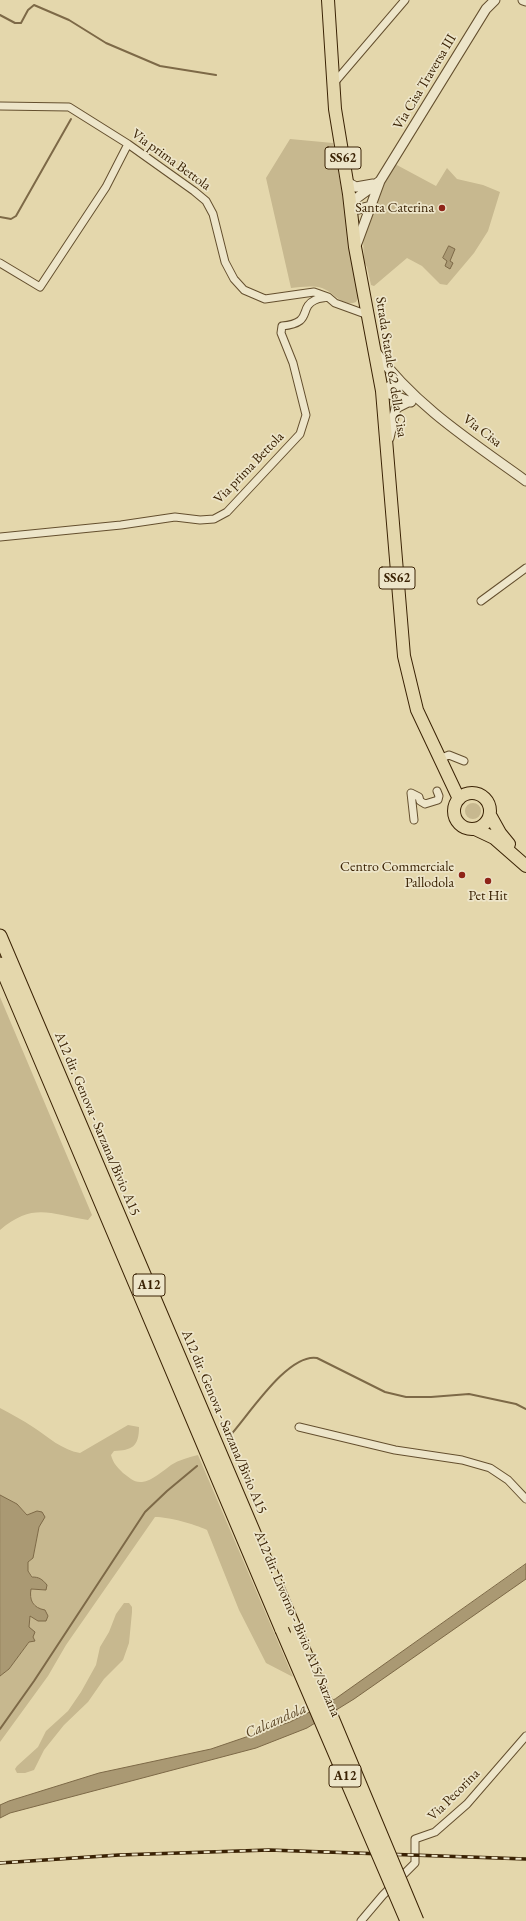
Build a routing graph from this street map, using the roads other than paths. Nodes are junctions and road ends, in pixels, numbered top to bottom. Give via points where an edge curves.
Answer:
1 (328, 0) edge
2 (405, 0) edge
3 (495, 0) edge
4 (523, 0) edge
5 (526, 1) edge
6 (333, 83) junction
7 (0, 106) edge
8 (128, 144) junction
9 (380, 181) junction
10 (347, 182) junction
11 (350, 203) junction
12 (371, 206) junction
13 (355, 248) junction
14 (0, 263) edge
15 (328, 297) junction
16 (368, 315) junction
17 (376, 351) junction
18 (403, 385) junction
19 (382, 391) junction
20 (408, 402) junction
21 (422, 403) junction
22 (388, 443) junction
23 (526, 481) edge
24 (0, 537) edge
25 (526, 568) edge
26 (481, 601) dead end
27 (439, 759) junction
28 (464, 761) dead end
29 (437, 791) dead end
30 (474, 793) junction
31 (459, 799) junction
32 (490, 815) junction
33 (414, 820) dead end
34 (475, 829) junction
35 (524, 863) edge
36 (0, 936) edge
37 (0, 964) edge
38 (299, 1427) dead end
39 (526, 1499) edge
40 (526, 1736) edge
41 (361, 1921) edge
42 (407, 1921) edge
43 (418, 1921) edge

1 - 6 main road, Strada Statale 62 della Cisa / SS62
2 - 6 street
3 - 9 street, Via Cisa Traversa III via 486,9
4 - 5 street
6 - 10 main road, Strada Statale 62 della Cisa / SS62
7 - 8 street, Via prima Bettola via 60,106 75,110
8 - 14 street via 106,187 40,287
8 - 15 street, Via prima Bettola via 206,201 213,214 225,262 234,279 244,290 265,299 314,292
9 - 10 street via 360,187
9 - 11 street
9 - 12 street
10 - 11 main road, Strada Statale 62 della Cisa / SS62
11 - 12 street via 359,209
11 - 13 main road, Strada Statale 62 della Cisa / SS62
12 - 13 street
13 - 16 main road, Strada Statale 62 della Cisa / SS62
15 - 16 street via 335,303
15 - 24 street, Via prima Bettola via 315,300 298,324 282,326 280,329 293,363 306,416 300,434 227,512 214,520 175,517
16 - 17 main road, Strada Statale 62 della Cisa / SS62
17 - 18 street, Via Cisa
17 - 19 main road, Strada Statale 62 della Cisa / SS62
18 - 19 street via 390,386
18 - 21 street, Via Cisa
19 - 20 street
19 - 22 main road, Strada Statale 62 della Cisa / SS62
20 - 21 street
20 - 22 street via 396,408
21 - 23 street, Via Cisa
22 - 27 main road, Strada Statale 62 della Cisa / SS62 via 404,656 417,710
25 - 26 street
27 - 28 street via 449,755
27 - 30 main road, Strada Statale 62 della Cisa / SS62 via 456,781
27 - 31 main road, Strada Statale 62 della Cisa / SS62
29 - 33 street via 438,800 426,804 411,793
30 - 31 main road via 466,794
30 - 32 main road, Strada Statale 62 della Cisa / SS62 via 486,800 490,807
31 - 34 main road, Strada Statale 62 della Cisa / SS62 via 454,807 456,821 464,828
32 - 34 main road via 486,823
32 - 35 main road, Strada Statale 62 della Cisa / SS62 via 500,833
34 - 35 main road, Strada Statale 62 della Cisa / SS62 via 494,838
36 - 43 highway, A12 dir. Genova - Sarzana/Bivio A15 / A12, bridge
37 - 42 highway, A12 dir. Livorno - Bivio A15/Sarzana / A12, bridge
38 - 39 street via 368,1445 462,1460 490,1468 508,1480
40 - 41 street, Via Pecorina via 467,1804 435,1832 415,1839 415,1863

